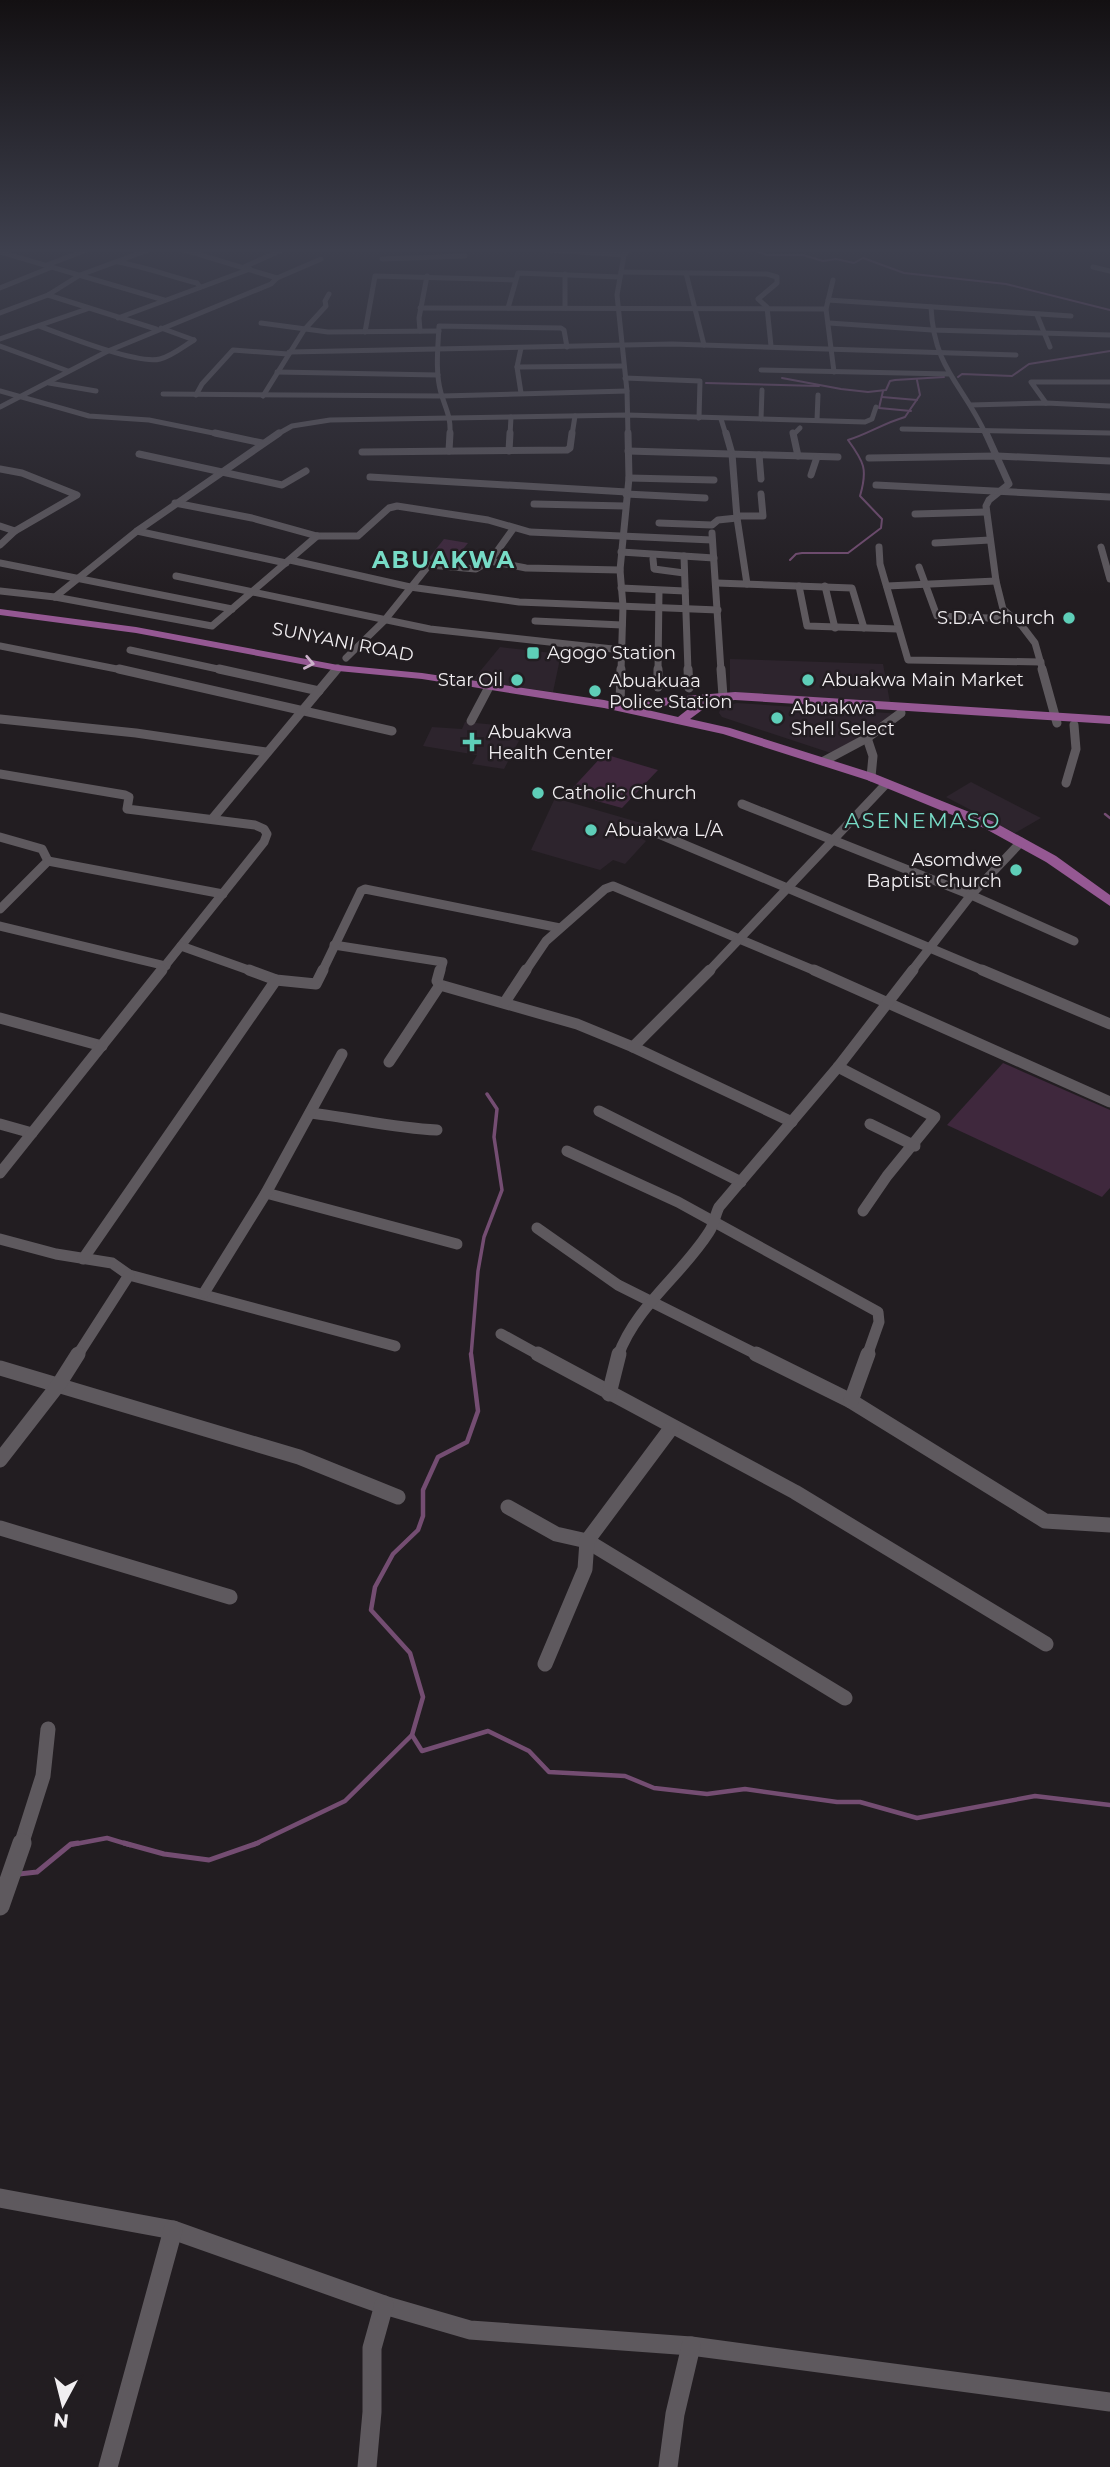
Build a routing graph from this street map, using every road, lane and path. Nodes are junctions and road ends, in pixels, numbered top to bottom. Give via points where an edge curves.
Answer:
1 (51, 364) edge
2 (80, 364) edge
3 (220, 364) edge
4 (282, 364) edge
5 (438, 364) edge
6 (833, 364) edge
7 (944, 364) edge
8 (624, 366) joint
9 (517, 367) joint
10 (68, 370) junction
11 (761, 370) dead end
12 (277, 372) junction
13 (834, 372) junction
14 (949, 374) junction
15 (438, 375) junction
16 (625, 378) junction
17 (1110, 382) edge
18 (49, 383) junction
19 (762, 390) dead end
20 (0, 391) edge
21 (96, 391) dead end
22 (626, 391) junction
23 (521, 393) junction
24 (163, 394) dead end
25 (196, 395) junction
26 (818, 395) dead end
27 (263, 396) junction
28 (333, 396) junction
29 (442, 396) junction
30 (20, 397) junction
31 (1046, 403) junction
32 (970, 405) junction
33 (1110, 406) edge
34 (0, 407) edge
35 (876, 407) dead end
36 (627, 415) junction
37 (575, 416) junction
38 (511, 417) junction
39 (451, 418) junction
40 (699, 418) junction
41 (721, 419) junction
42 (761, 419) junction
43 (330, 420) junction
44 (817, 420) junction
45 (800, 428) dead end
46 (902, 429) dead end
47 (984, 430) junction
48 (1110, 433) edge
49 (261, 443) junction
50 (449, 451) junction
51 (509, 451) junction
52 (628, 451) junction
53 (362, 452) dead end
54 (139, 454) dead end
55 (732, 454) junction
56 (759, 455) junction
57 (798, 456) junction
58 (997, 456) junction
59 (817, 457) junction
60 (838, 457) dead end
61 (869, 457) dead end
62 (1110, 461) edge
63 (0, 470) edge
64 (306, 471) dead end
65 (220, 472) junction
66 (811, 475) dead end
67 (370, 477) dead end
68 (629, 478) junction
69 (761, 479) dead end
70 (714, 480) dead end
71 (876, 485) dead end
72 (1003, 491) junction
73 (626, 493) junction
74 (761, 494) dead end
75 (1110, 497) edge
76 (705, 498) dead end
77 (175, 503) junction
78 (534, 504) dead end
79 (625, 506) junction
80 (986, 512) junction
81 (915, 514) dead end
82 (737, 517) junction
83 (659, 523) dead end
84 (712, 525) junction
85 (0, 526) edge
86 (513, 529) junction
87 (15, 531) junction
88 (137, 531) junction
89 (317, 536) junction
90 (623, 537) junction
91 (712, 540) junction
92 (990, 540) junction
93 (935, 543) dead end
94 (0, 545) edge
95 (879, 547) dead end
96 (1101, 547) dead end
97 (621, 552) junction
98 (684, 556) junction
99 (714, 558) junction
100 (653, 559) dead end
101 (490, 561) junction
102 (288, 562) junction
103 (0, 563) edge
104 (919, 567) dead end
105 (620, 570) junction
106 (684, 572) junction
107 (176, 576) dead end
108 (79, 579) junction
109 (1110, 579) edge
110 (996, 581) junction
111 (717, 583) junction
112 (747, 584) junction
113 (926, 584) junction
114 (799, 586) junction
115 (825, 586) junction
116 (887, 586) junction
117 (410, 587) junction
118 (621, 589) junction
119 (0, 591) edge
120 (659, 591) junction
121 (251, 592) junction
122 (685, 592) junction
123 (55, 597) junction
124 (0, 601) edge
125 (623, 606) junction
126 (658, 608) junction
127 (232, 609) junction
128 (685, 609) junction
129 (718, 610) junction
130 (0, 612) edge
131 (1014, 619) junction
132 (384, 621) junction
133 (535, 621) dead end
134 (622, 625) junction
135 (835, 628) junction
136 (864, 628) junction
137 (898, 629) junction
138 (0, 646) edge
139 (130, 650) dead end
140 (622, 650) junction
141 (346, 658) junction
142 (1041, 663) junction
143 (338, 668) junction
144 (422, 676) junction
145 (489, 687) junction
146 (658, 687) dead end
147 (689, 688) dead end
148 (318, 691) junction
149 (723, 696) junction
150 (604, 704) junction
151 (620, 704) junction
152 (709, 705) junction
153 (301, 712) junction
154 (901, 713) junction
155 (0, 719) edge
156 (1056, 720) junction
157 (1110, 720) edge
158 (471, 721) dead end
159 (685, 722) junction
160 (1074, 725) junction
161 (1110, 728) edge
162 (718, 730) junction
163 (392, 732) dead end
164 (867, 738) junction
165 (266, 752) junction
166 (824, 761) junction
167 (0, 774) edge
168 (871, 778) junction
169 (1066, 783) dead end
170 (886, 784) junction
171 (742, 804) dead end
172 (213, 818) junction
173 (654, 832) dead end
174 (0, 837) edge
175 (833, 840) junction
176 (1021, 842) junction
177 (48, 861) junction
178 (788, 890) junction
179 (223, 894) junction
180 (971, 895) junction
181 (1110, 902) edge
182 (0, 909) edge
183 (0, 926) edge
184 (560, 928) junction
185 (742, 938) junction
186 (1074, 941) dead end
187 (334, 945) junction
188 (181, 946) junction
189 (932, 948) junction
190 (166, 966) junction
191 (276, 980) junction
192 (440, 985) junction
193 (505, 1002) junction
194 (885, 1004) junction
195 (0, 1018) edge
196 (1110, 1024) edge
197 (102, 1046) junction
198 (634, 1047) junction
199 (342, 1054) dead end
200 (389, 1062) dead end
201 (838, 1067) junction
202 (1110, 1102) edge
203 (599, 1111) dead end
204 (310, 1113) junction
205 (792, 1122) junction
206 (0, 1124) edge
207 (870, 1124) dead end
208 (437, 1130) dead end
209 (32, 1133) junction
210 (915, 1146) junction
211 (567, 1151) dead end
212 (0, 1173) edge
213 (741, 1182) junction
214 (266, 1193) junction
215 (863, 1211) dead end
216 (714, 1220) junction
217 (537, 1228) dead end
218 (0, 1239) edge
219 (457, 1244) dead end
220 (83, 1259) junction
221 (129, 1275) junction
222 (204, 1293) junction
223 (650, 1302) junction
224 (501, 1334) dead end
225 (395, 1346) dead end
226 (0, 1368) edge
227 (59, 1384) junction
228 (609, 1394) junction
229 (851, 1401) junction
230 (672, 1427) junction
231 (0, 1460) edge
232 (398, 1497) dead end
233 (508, 1507) dead end
234 (1110, 1525) edge
235 (0, 1528) edge
236 (587, 1541) junction
237 (230, 1597) dead end
238 (1046, 1644) dead end
239 (545, 1664) dead end
240 (845, 1698) dead end
241 (48, 1729) dead end
242 (0, 1906) edge
243 (0, 2198) edge
244 (173, 2230) junction
245 (384, 2305) junction
246 (691, 2346) junction
247 (1110, 2402) edge
248 (108, 2467) edge
249 (367, 2467) edge
250 (668, 2467) edge

1 - 10 street
2 - 10 street
3 - 25 street
4 - 12 street
5 - 15 street
6 - 13 street
7 - 14 street
8 - 9 street
8 - 16 street
9 - 23 street
10 - 18 street
11 - 13 street
12 - 15 street
12 - 27 street
13 - 14 street
14 - 32 street
15 - 29 street
16 - 22 street
16 - 40 street via 700,381
17 - 31 street via 1031,382
18 - 21 street
18 - 30 street
19 - 42 street
20 - 30 street
22 - 23 street
22 - 36 street
23 - 29 street
24 - 25 street
25 - 27 street
26 - 44 street
27 - 28 street
28 - 29 street
28 - 43 street
29 - 39 street
30 - 34 street
30 - 49 street via 89,416 149,420
31 - 32 street
31 - 33 street
32 - 47 street
35 - 44 street via 870,421
36 - 37 street
36 - 40 street
36 - 52 street
37 - 38 street
37 - 51 street via 568,450
38 - 39 street
38 - 51 street
39 - 43 street
39 - 50 street
40 - 41 street
41 - 42 street
41 - 55 street
42 - 44 street
43 - 49 street via 292,426
45 - 57 street via 793,433
46 - 47 street
47 - 48 street
47 - 58 street
49 - 65 street
50 - 51 street
50 - 53 street
52 - 55 street
52 - 68 street
54 - 65 street
55 - 56 street
55 - 82 street
56 - 57 street
56 - 69 street
57 - 59 street
58 - 61 street
58 - 62 street
58 - 72 street via 1009,484
59 - 60 street
59 - 66 street
63 - 87 street via 77,495
64 - 65 street via 285,485
65 - 77 street
67 - 73 street
68 - 70 street
68 - 73 street
71 - 72 street
72 - 75 street
72 - 80 street via 989,500
73 - 76 street
73 - 79 street
74 - 82 street via 763,516
77 - 88 street
77 - 89 street
78 - 79 street
79 - 90 street
80 - 81 street
80 - 92 street
82 - 84 street
82 - 112 street
83 - 84 street
84 - 91 street
85 - 87 street
86 - 89 street via 488,520 397,506 356,537
86 - 90 street
86 - 101 street
87 - 94 street
88 - 102 street
88 - 108 street
89 - 102 street
90 - 91 street
90 - 97 street
91 - 99 street
92 - 93 street
92 - 110 street
95 - 116 street
96 - 109 street
97 - 98 street
97 - 105 street
98 - 99 street
98 - 106 street
99 - 111 street
100 - 106 street via 654,569
101 - 105 street via 526,568
101 - 117 street via 476,569 429,565
102 - 117 street
102 - 121 street
103 - 108 street
104 - 113 street
105 - 118 street
106 - 122 street
107 - 121 street
108 - 123 street
108 - 127 street
110 - 113 street
110 - 131 street via 1003,610
111 - 112 street
111 - 129 street
112 - 114 street
113 - 116 street
113 - 131 street via 938,617
114 - 115 street
114 - 135 street via 807,626
115 - 135 street
115 - 136 street via 853,589
116 - 137 street
117 - 125 street via 519,602
117 - 132 street
118 - 120 street
118 - 125 street
119 - 123 street
120 - 122 street
120 - 126 street
121 - 127 street
121 - 132 street
122 - 128 street
123 - 127 street via 212,626
124 - 141 main road, SUNYANI ROAD
125 - 126 street
125 - 134 street
126 - 128 street
126 - 146 street
128 - 129 street
128 - 147 street
129 - 149 street
130 -> 143 main road, SUNYANI ROAD via 136,630
131 - 142 street via 1029,634
132 - 140 street
132 - 141 street
133 - 134 street
134 - 140 street
135 - 136 street
136 - 137 street
137 - 142 street via 906,658 912,661
138 - 153 street
139 - 148 street
140 - 151 street
141 - 144 main road, SUNYANI ROAD
142 - 156 street
143 - 144 main road, SUNYANI ROAD
143 - 148 street
144 - 145 main road
145 - 150 main road
145 - 158 street
148 - 153 street
149 - 152 main road
149 - 156 main road
150 - 151 main road
150 - 159 main road
151 - 152 main road
152 - 154 main road via 731,702
152 - 159 main road
152 - 162 main road
153 - 163 street
153 - 165 street
154 - 156 main road
154 - 164 street
155 - 165 street
156 - 157 main road
156 - 160 main road
159 - 162 main road
160 - 161 main road
160 - 169 street via 1076,749
162 - 166 main road
164 - 166 street
164 - 168 street via 873,756
165 - 172 street
166 - 168 main road
167 - 172 street via 125,794 129,797 127,808
168 - 170 main road
170 - 175 street
170 - 176 main road
171 - 175 street
172 - 179 street via 255,825 267,834
173 - 178 street
174 - 177 street via 42,849
175 - 178 street
175 - 180 street
176 - 180 street
176 - 181 main road
177 - 179 street
177 - 182 street
178 - 185 street
178 - 189 street
179 - 188 street
180 - 186 street
180 - 189 street
183 - 190 street
184 - 185 street via 613,886
184 - 187 street via 365,889
184 - 193 street
185 - 194 street
185 - 198 street
187 - 191 street via 316,984
187 - 192 street via 443,962
188 - 190 street
188 - 191 street
189 - 194 street
189 - 196 street
190 - 197 street
191 - 220 street
192 - 193 street
192 - 200 street
193 - 198 street
194 - 201 street
194 - 202 street
195 - 197 street
197 - 209 street
198 - 205 street
199 - 204 street
201 - 205 street
201 - 210 street via 935,1117
203 - 213 street
204 - 208 street via 358,1118 394,1128
204 - 214 street
205 - 213 street
206 - 209 street
207 - 210 street
209 - 212 street
210 - 215 street
211 - 216 street
213 - 216 street
214 - 219 street
214 - 222 street
216 - 223 street
216 - 229 street via 878,1312 879,1322
217 - 223 street
218 - 220 street
220 - 221 street via 112,1262
221 - 222 street
221 - 227 street
222 - 225 street
223 - 228 street via 620,1345
223 - 229 street
224 - 228 street
226 - 227 street
227 - 231 street
227 - 232 street via 299,1457
228 - 230 street
229 - 234 street via 1045,1521
230 - 236 street
230 - 238 street via 795,1492
233 - 236 street via 556,1534
235 - 237 street
236 - 239 street via 585,1569
236 - 240 street
241 - 242 street via 42,1786
243 - 244 street
244 - 245 street
244 - 248 street
245 - 246 street via 470,2330
245 - 249 street via 374,2326 369,2355 372,2410
246 - 247 street
246 - 250 street

